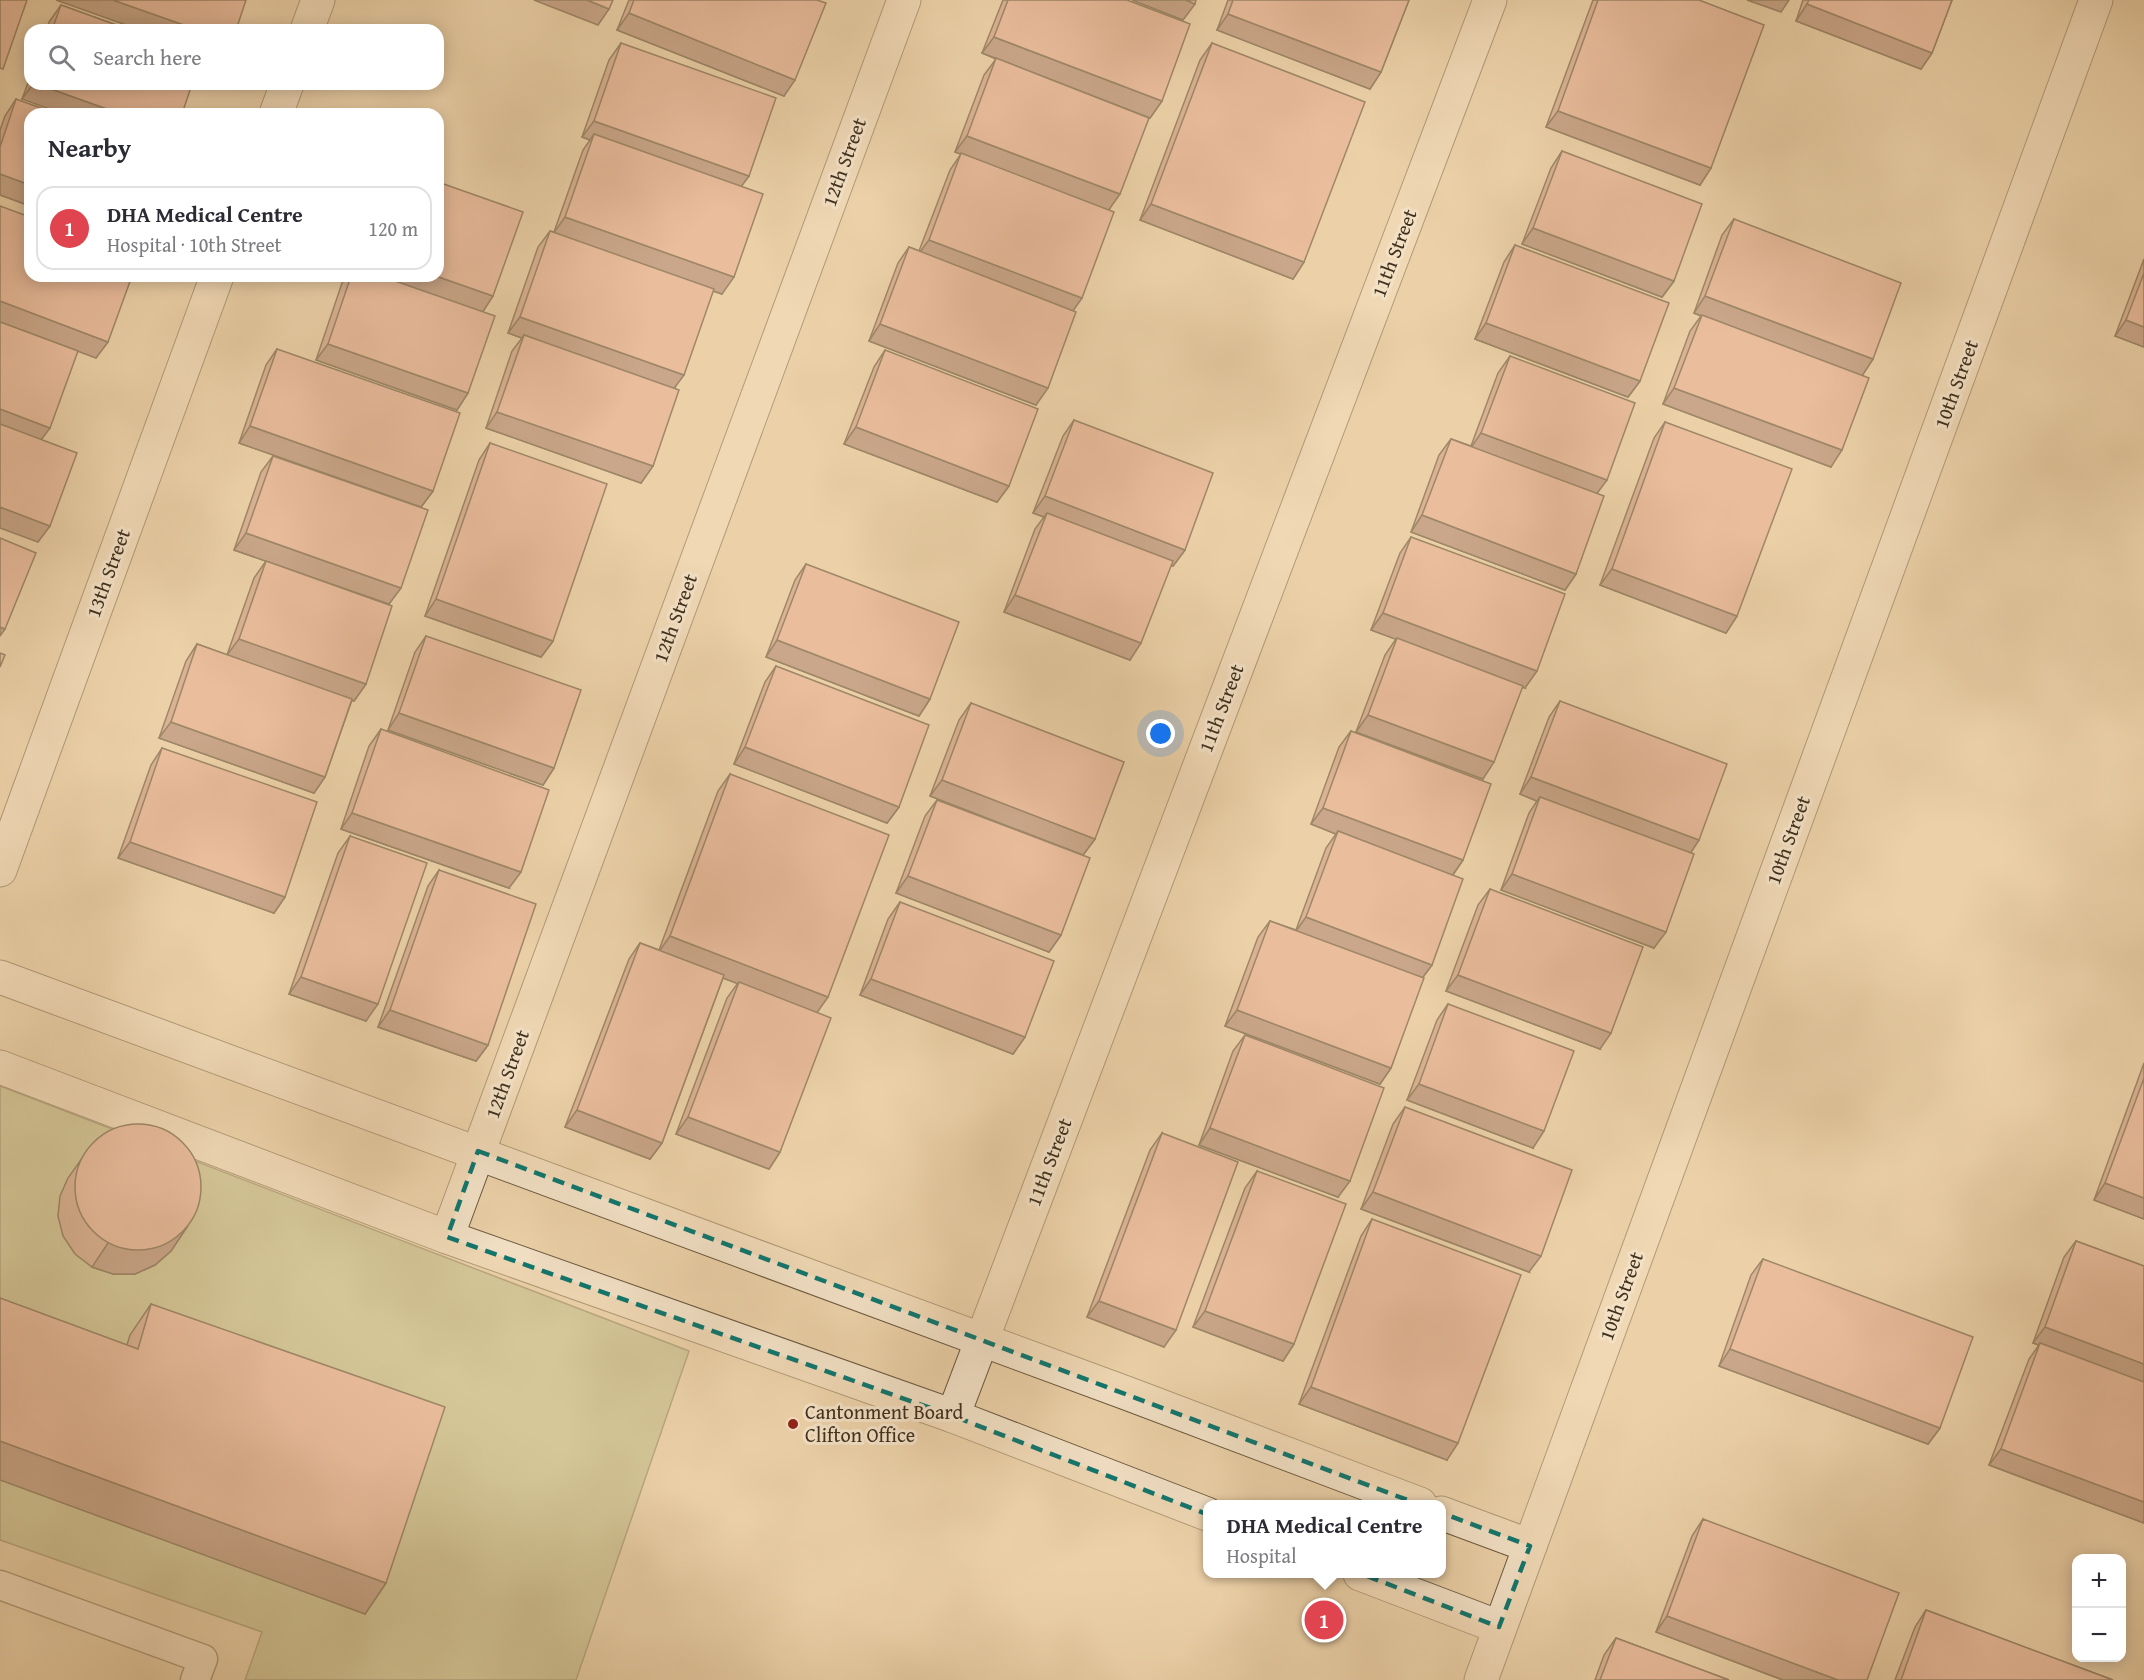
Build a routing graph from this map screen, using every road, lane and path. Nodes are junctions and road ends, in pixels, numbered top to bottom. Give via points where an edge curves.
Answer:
1 (318, 0) edge
2 (904, 0) edge
3 (1490, 0) edge
4 (2096, 0) edge
5 (309, 24) edge
6 (285, 90) edge
7 (278, 108) edge
8 (215, 282) edge
9 (0, 870) edge
10 (0, 977) edge
11 (0, 1067) edge
12 (478, 1151) junction
13 (447, 1237) junction
14 (982, 1338) junction
15 (953, 1416) junction
16 (1409, 1500) edge
17 (1203, 1512) edge
18 (1446, 1514) edge
19 (1530, 1546) junction
20 (1371, 1578) edge
21 (0, 1585) edge
22 (1500, 1627) junction
23 (195, 1680) edge
24 (1481, 1680) edge

1 - 5 street
2 - 12 street, 12th Street
3 - 14 street, 11th Street
4 - 19 street, 10th Street
6 - 7 street
8 - 9 street, 13th Street
10 - 12 street
11 - 13 street
12 - 13 street, 12th Street
12 - 14 street
13 - 15 street
14 - 15 street, 11th Street
14 - 16 street
15 - 17 street
18 - 19 street
19 - 22 street, 10th Street
20 - 22 street
21 - 23 lane via 203,1659
22 - 24 street, 10th Street

